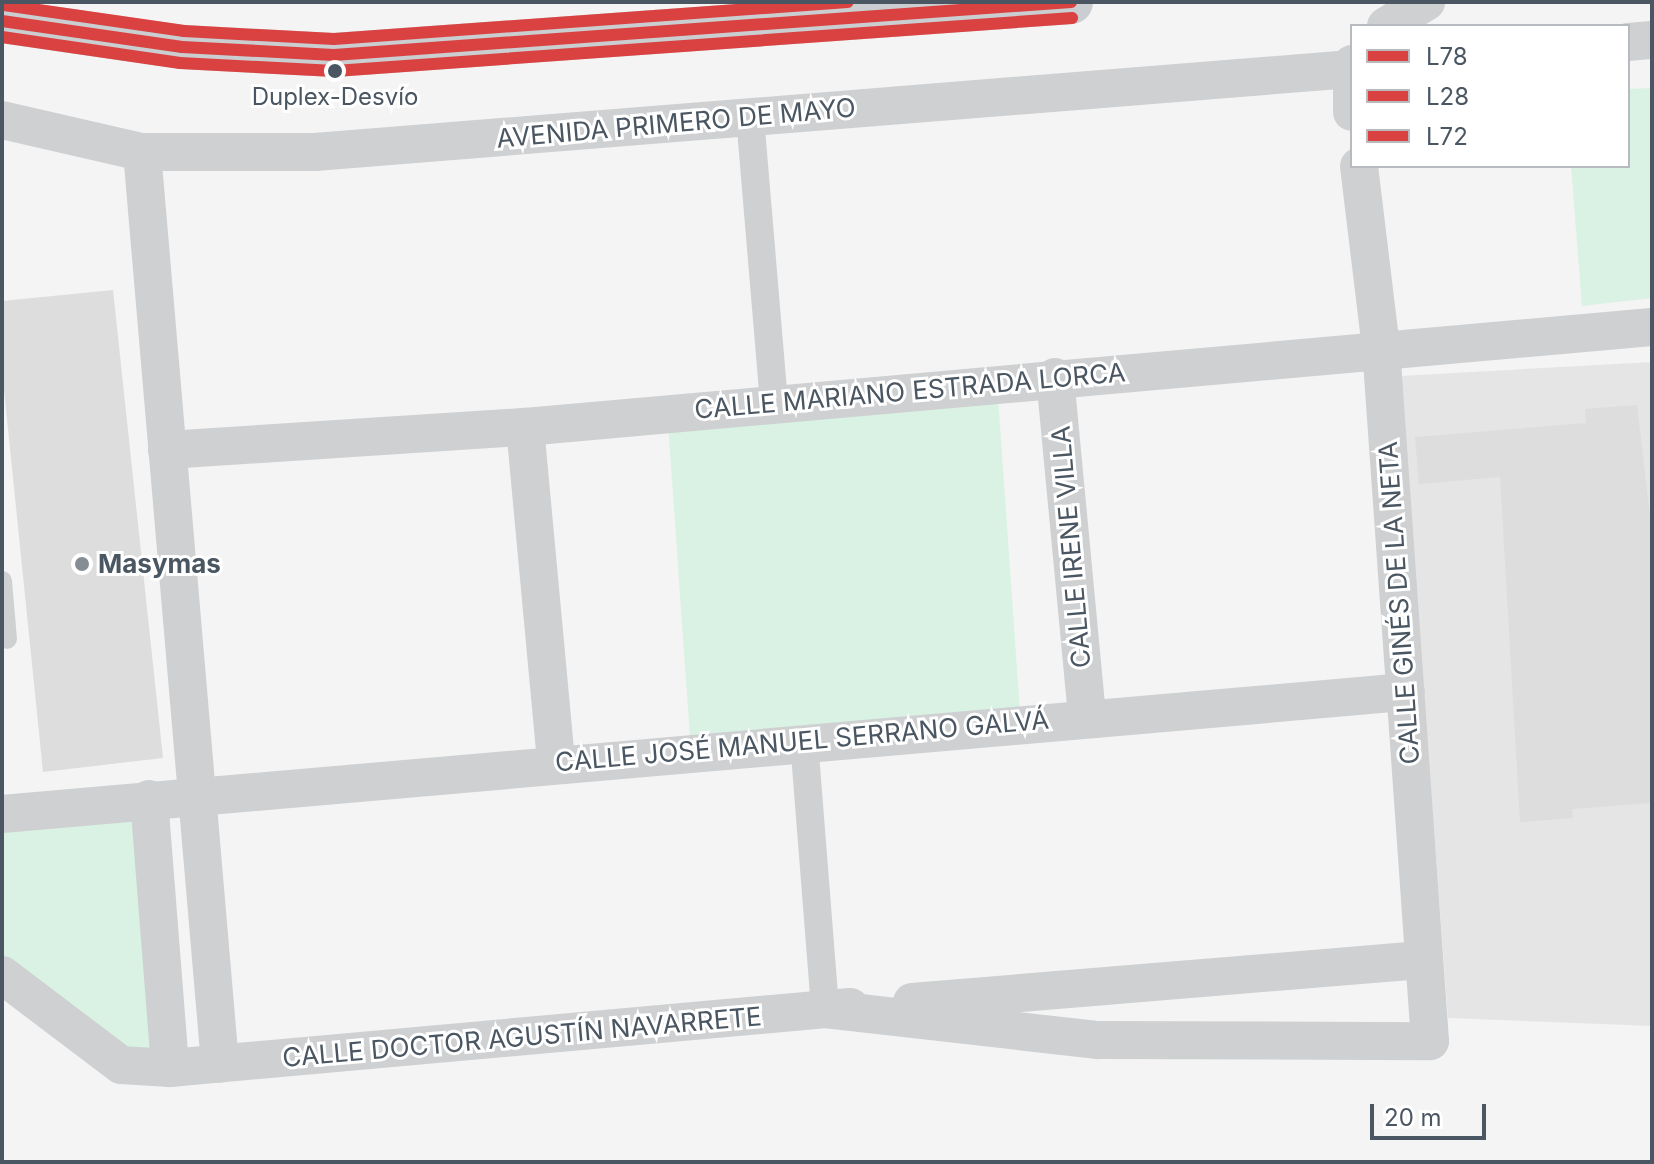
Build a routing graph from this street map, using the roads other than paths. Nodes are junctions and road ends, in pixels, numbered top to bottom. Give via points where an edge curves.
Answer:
1 (1071, 2) edge
2 (1426, 2) edge
3 (2, 21) edge
4 (1389, 24) edge
5 (1652, 40) edge
6 (1630, 42) edge
7 (1350, 67) edge
8 (750, 117) junction
9 (2, 120) edge
10 (142, 152) junction
11 (1359, 168) edge
12 (1652, 327) edge
13 (1381, 348) junction
14 (1055, 377) junction
15 (774, 404) junction
16 (525, 427) junction
17 (167, 450) junction
18 (2, 581) edge
19 (7, 639) dead end
20 (1406, 692) junction
21 (1087, 717) junction
22 (804, 741) junction
23 (556, 763) junction
24 (198, 794) junction
25 (149, 799) junction
26 (2, 814) edge
27 (1421, 960) junction
28 (2, 975) edge
29 (825, 1009) junction
30 (1430, 1041) joint
31 (220, 1064) junction
32 (170, 1068) junction

1 - 3 main road via 334,55 182,47
2 - 4 street
5 - 6 street
7 - 8 street, AVENIDA PRIMERO DE MAYO
8 - 10 street, AVENIDA PRIMERO DE MAYO via 315,152
8 - 15 street
9 - 10 street, AVENIDA PRIMERO DE MAYO
10 - 17 street
11 - 13 street, CALLE GINÉS DE LA NETA
12 - 13 street, CALLE MARIANO ESTRADA LORCA
13 - 14 street, CALLE MARIANO ESTRADA LORCA
13 - 20 street, CALLE GINÉS DE LA NETA
14 - 15 street, CALLE MARIANO ESTRADA LORCA
14 - 21 street, CALLE IRENE VILLA
15 - 16 street, CALLE MARIANO ESTRADA LORCA
16 - 17 street, CALLE MARIANO ESTRADA LORCA
16 - 23 street
17 - 24 street
18 - 19 lane
20 - 21 street, CALLE JOSÉ MANUEL SERRANO GALVÁ
20 - 27 street, CALLE GINÉS DE LA NETA
21 - 22 street, CALLE JOSÉ MANUEL SERRANO GALVÁ
22 - 23 street, CALLE JOSÉ MANUEL SERRANO GALVÁ
22 - 29 street
23 - 24 street, CALLE JOSÉ MANUEL SERRANO GALVÁ
24 - 25 street, CALLE JOSÉ MANUEL SERRANO GALVÁ
24 - 31 street
25 - 26 street, CALLE JOSÉ MANUEL SERRANO GALVÁ
25 - 32 street
27 - 29 street, CALLE DOCTOR AGUSTÍN NAVARRETE
27 - 30 street, CALLE GINÉS DE LA NETA
28 - 32 street, CALLE DOCTOR AGUSTÍN NAVARRETE via 121,1065
29 - 30 street, CALLE DOCTOR AGUSTÍN NAVARRETE via 1098,1040
29 - 31 street, CALLE DOCTOR AGUSTÍN NAVARRETE
31 - 32 street, CALLE DOCTOR AGUSTÍN NAVARRETE

